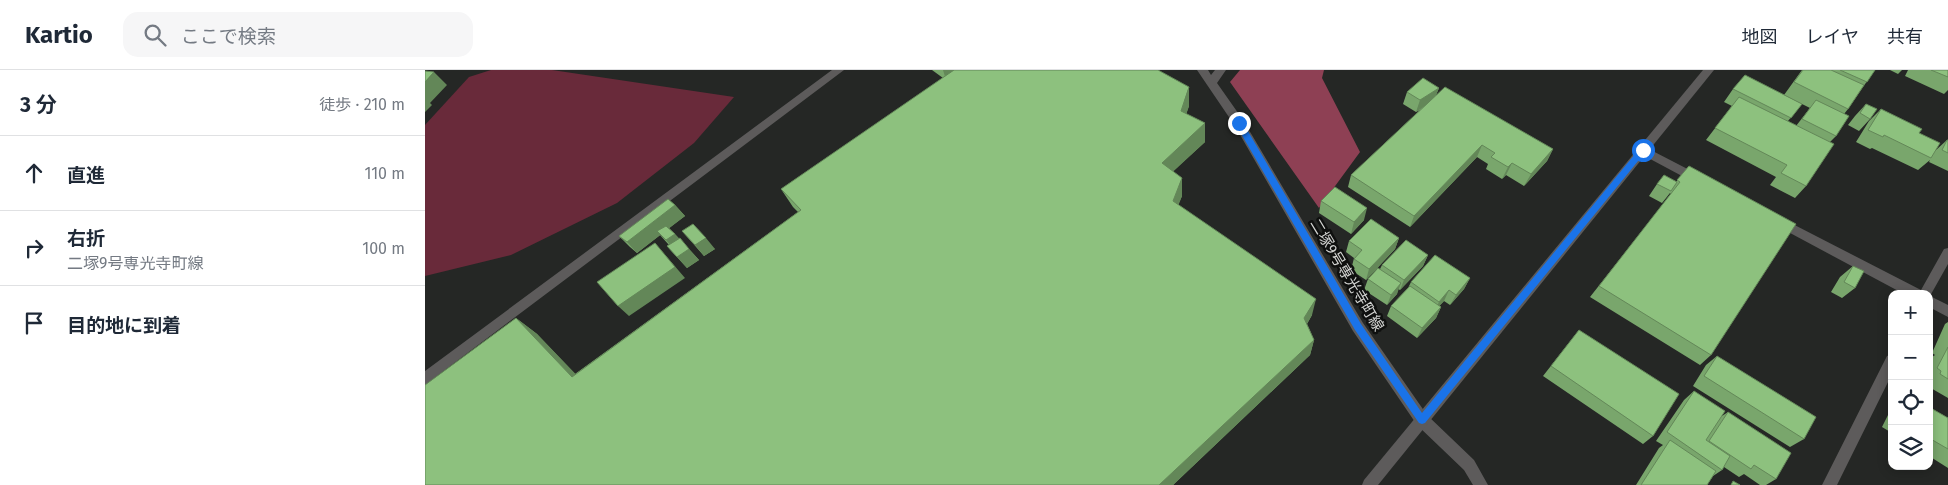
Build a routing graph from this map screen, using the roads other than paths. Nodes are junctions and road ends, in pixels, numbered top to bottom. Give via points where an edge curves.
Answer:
1 (839, 70) edge
2 (1202, 70) edge
3 (1221, 70) edge
4 (1709, 70) edge
5 (1211, 84) junction
6 (1643, 150) junction
7 (1713, 187) edge
8 (1766, 215) edge
9 (1948, 253) edge
10 (1908, 290) edge
11 (1927, 290) edge
12 (1933, 303) edge
13 (1948, 311) edge
14 (1888, 368) edge
15 (425, 379) edge
16 (1422, 420) junction
17 (1369, 485) edge
18 (1481, 485) edge
19 (1829, 485) edge

1 - 15 street
2 - 5 street, 二塚9号専光寺町線
3 - 5 street
4 - 6 street
5 - 16 street, 二塚9号専光寺町線 via 1239,123 1358,327
6 - 7 street
6 - 16 street
8 - 10 street
9 - 11 street
12 - 13 street
14 - 19 street
16 - 17 street
16 - 18 street, 二塚9号専光寺町線 via 1469,465

